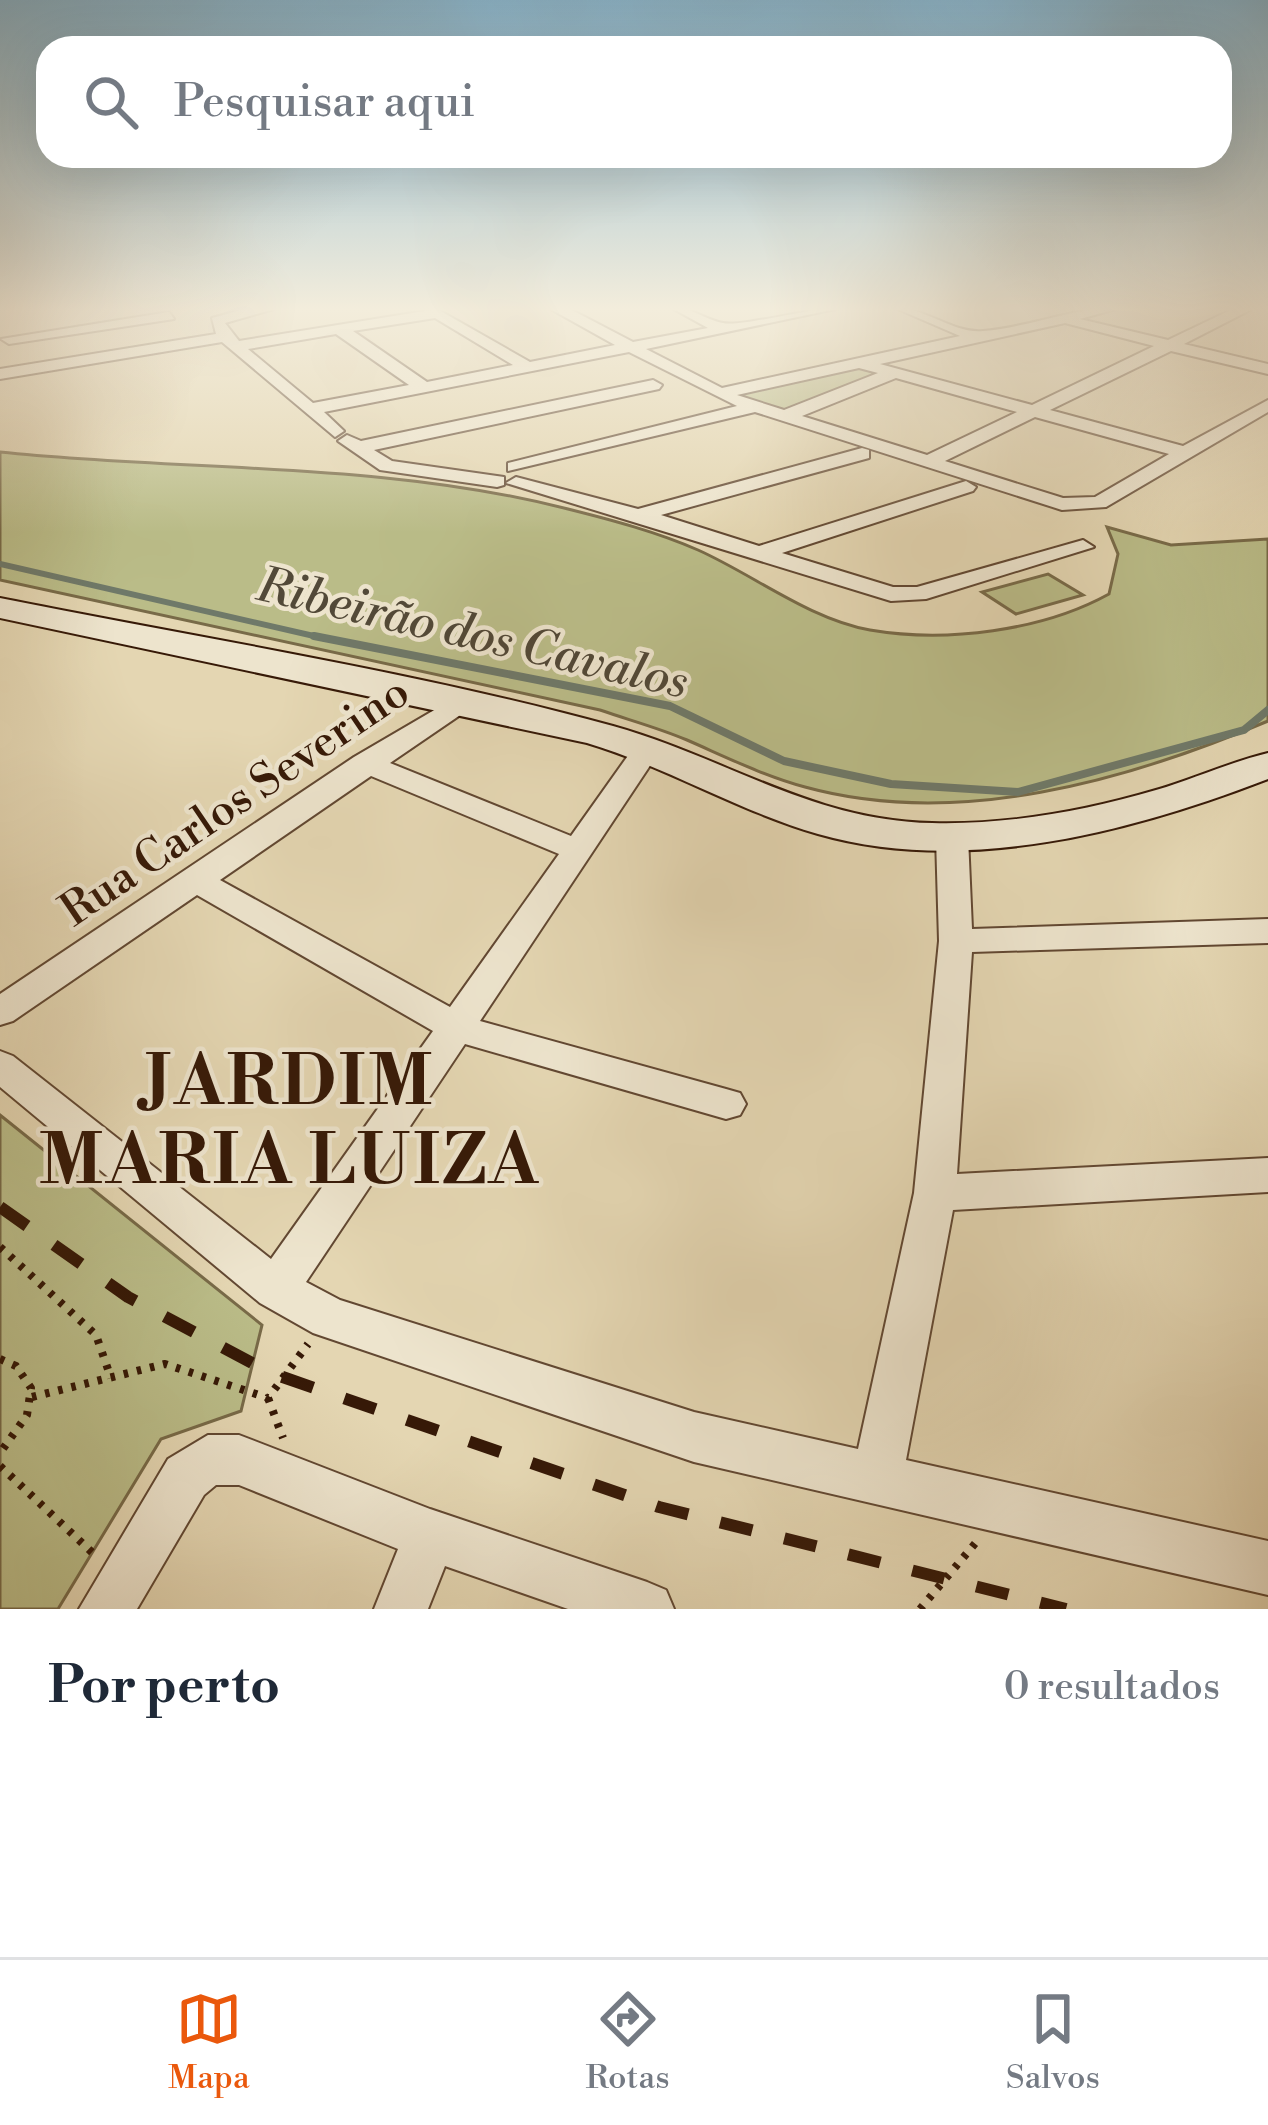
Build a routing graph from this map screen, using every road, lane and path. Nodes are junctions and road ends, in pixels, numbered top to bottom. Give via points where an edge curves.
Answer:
1 (279, 382) edge
2 (416, 382) edge
3 (456, 382) edge
4 (695, 382) edge
5 (770, 382) edge
6 (866, 382) edge
7 (928, 382) edge
8 (1089, 382) edge
9 (653, 386) dead end
10 (425, 388) junction
11 (718, 394) junction
12 (1268, 406) edge
13 (312, 409) junction
14 (1032, 410) junction
15 (772, 412) junction
16 (356, 448) junction
17 (862, 454) dead end
18 (1190, 454) junction
19 (927, 462) junction
20 (515, 476) junction
21 (966, 488) dead end
22 (638, 514) junction
23 (1083, 547) dead end
24 (759, 553) junction
25 (0, 608) edge
26 (460, 703) junction
27 (647, 749) junction
28 (364, 763) junction
29 (1268, 765) edge
30 (952, 838) junction
31 (578, 850) junction
32 (197, 881) junction
33 (1268, 931) edge
34 (956, 941) junction
35 (0, 1012) edge
36 (457, 1028) junction
37 (0, 1066) edge
38 (726, 1104) dead end
39 (1268, 1175) edge
40 (935, 1193) junction
41 (0, 1247) edge
42 (275, 1289) junction
43 (329, 1318) junction
44 (0, 1359) edge
45 (111, 1378) junction
46 (32, 1397) junction
47 (268, 1398) junction
48 (283, 1439) dead end
49 (0, 1453) edge
50 (0, 1466) edge
51 (877, 1480) junction
52 (1005, 1509) junction
53 (430, 1535) junction
54 (1268, 1568) edge
55 (114, 1595) edge
56 (400, 1609) edge
57 (647, 1609) edge
58 (920, 1609) edge

1 - 13 street
2 - 10 street
3 - 10 street
4 - 11 street
5 - 11 street
6 - 15 street
7 - 14 street
8 - 14 street
9 - 16 street
10 - 13 street
11 - 15 street
12 - 18 street
13 - 16 street
14 - 18 street
14 - 19 street
15 - 19 street
15 - 20 street
16 - 20 street via 387,466
17 - 22 street
18 - 19 street via 1099,503 1076,505
20 - 22 street
21 - 24 street
22 - 24 street
23 - 24 street via 905,595
25 - 26 main road
26 - 27 main road
26 - 28 street, Rua Carlos Severino
27 - 30 main road via 833,825
27 - 31 street
28 - 31 street
28 - 32 street, Rua Carlos Severino
29 - 30 main road via 1129,810
30 - 34 street
31 - 36 street
32 - 35 street, Rua Carlos Severino
32 - 36 street
33 - 34 street
34 - 40 street
36 - 38 street
36 - 42 street
37 - 42 street
39 - 40 street
40 - 51 street
41 - 45 path via 95,1335
42 - 43 street
43 - 47 path
43 - 51 street via 694,1438
44 - 46 path via 20,1366
45 - 46 path
45 - 47 path via 165,1364
46 - 49 path via 19,1433
47 - 48 path
50 - 55 path
51 - 52 street
52 - 54 street
52 - 58 path
53 - 55 street via 239,1460 208,1460 187,1477
53 - 56 street
53 - 57 street

